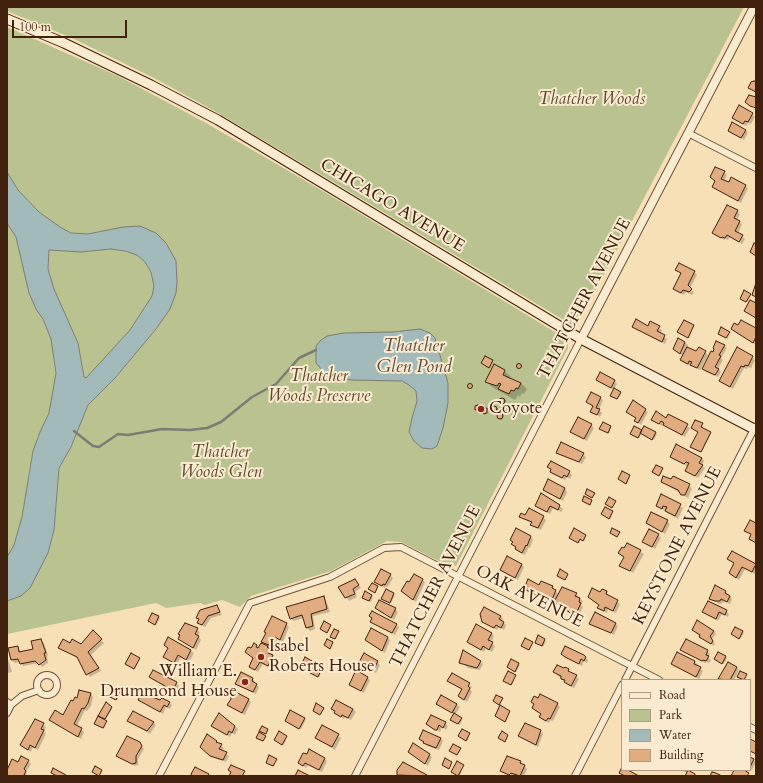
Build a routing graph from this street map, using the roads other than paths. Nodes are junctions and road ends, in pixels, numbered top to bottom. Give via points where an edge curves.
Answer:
1 (754, 7) edge
2 (7, 18) edge
3 (688, 133) junction
4 (756, 168) edge
5 (581, 339) junction
6 (755, 428) edge
7 (458, 577) junction
8 (632, 666) junction
9 (625, 679) edge
10 (657, 679) edge
11 (621, 687) edge
12 (39, 690) dead end
13 (9, 703) edge
14 (7, 713) edge
15 (159, 776) edge
16 (355, 776) edge
17 (575, 776) edge

1 - 3 street, THATCHER AVENUE
2 - 5 main road, CHICAGO AVENUE via 151,85 218,120
3 - 4 street
3 - 5 street, THATCHER AVENUE
5 - 6 main road, CHICAGO AVENUE
5 - 7 street, THATCHER AVENUE
6 - 8 street, KEYSTONE AVENUE
7 - 8 street, OAK AVENUE
7 - 15 street, OAK AVENUE via 401,547 384,548 330,577 250,603
7 - 16 street, THATCHER AVENUE
8 - 9 street, KEYSTONE AVENUE
8 - 10 street, OAK AVENUE
11 - 17 street
12 - 13 street
13 - 14 street

